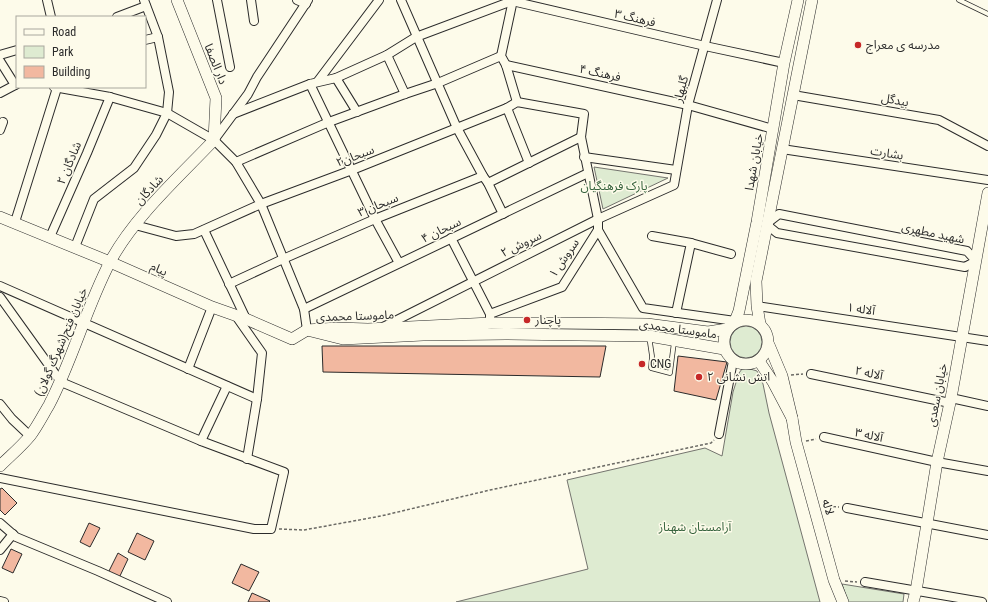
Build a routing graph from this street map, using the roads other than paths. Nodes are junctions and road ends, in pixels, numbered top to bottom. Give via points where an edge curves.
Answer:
1 (47, 0) edge
2 (177, 0) edge
3 (217, 0) edge
4 (251, 0) edge
5 (297, 0) edge
6 (402, 0) edge
7 (717, 0) edge
8 (797, 0) edge
9 (812, 0) edge
10 (959, 0) edge
11 (377, 1) edge
12 (512, 1) edge
13 (307, 2) edge
14 (145, 3) edge
15 (988, 14) edge
16 (51, 16) edge
17 (119, 16) edge
18 (254, 21) dead end
19 (416, 36) junction
20 (158, 37) junction
21 (146, 40) edge
22 (705, 46) junction
23 (16, 50) edge
24 (0, 55) edge
25 (387, 55) junction
26 (501, 56) junction
27 (0, 61) edge
28 (784, 63) junction
29 (506, 66) junction
30 (230, 67) dead end
31 (336, 78) junction
32 (314, 83) junction
33 (16, 84) edge
34 (438, 84) junction
35 (55, 88) edge
36 (60, 88) edge
37 (0, 94) edge
38 (405, 94) junction
39 (793, 95) junction
40 (110, 97) junction
41 (517, 102) junction
42 (688, 105) junction
43 (507, 108) junction
44 (357, 112) junction
45 (167, 113) junction
46 (233, 114) junction
47 (329, 122) junction
48 (457, 128) junction
49 (773, 129) junction
50 (581, 137) junction
51 (214, 140) junction
52 (988, 146) edge
53 (782, 149) junction
54 (584, 157) junction
55 (236, 162) junction
56 (529, 163) junction
57 (352, 170) junction
58 (676, 170) junction
59 (588, 173) junction
60 (486, 180) junction
61 (988, 180) edge
62 (674, 185) joint
63 (988, 192) edge
64 (261, 204) junction
65 (503, 214) junction
66 (0, 217) edge
67 (375, 219) junction
68 (598, 219) junction
69 (15, 222) junction
70 (762, 223) junction
71 (135, 225) junction
72 (204, 230) junction
73 (598, 230) junction
74 (652, 236) dead end
75 (50, 237) junction
76 (451, 238) junction
77 (690, 243) junction
78 (75, 247) junction
79 (731, 254) dead end
80 (283, 259) junction
81 (976, 261) junction
82 (110, 262) junction
83 (399, 263) junction
84 (474, 280) junction
85 (229, 284) junction
86 (0, 286) edge
87 (0, 297) edge
88 (757, 306) junction
89 (212, 307) junction
90 (304, 309) junction
91 (676, 313) junction
92 (241, 317) junction
93 (490, 319) junction
94 (83, 323) junction
95 (760, 324) junction
96 (731, 325) junction
97 (381, 328) junction
98 (307, 330) junction
99 (649, 336) junction
100 (961, 336) junction
101 (674, 340) junction
102 (988, 341) edge
103 (768, 345) junction
104 (724, 349) junction
105 (733, 361) junction
106 (759, 361) junction
107 (188, 369) junction
108 (811, 374) road end
109 (61, 382) junction
110 (227, 386) junction
111 (257, 399) junction
112 (951, 400) junction
113 (0, 404) edge
114 (988, 406) edge
115 (792, 418) junction
116 (719, 434) road end
117 (30, 436) junction
118 (824, 437) road end
119 (201, 441) junction
120 (247, 459) junction
121 (937, 462) junction
122 (0, 466) edge
123 (988, 471) edge
124 (0, 478) edge
125 (847, 508) road end
126 (0, 523) edge
127 (927, 524) junction
128 (13, 534) junction
129 (988, 535) edge
130 (0, 550) edge
131 (865, 582) road end
132 (916, 591) junction
133 (0, 601) edge
134 (4, 602) edge
135 (167, 602) edge
136 (843, 602) edge
137 (913, 602) edge
138 (982, 602) edge

1 - 16 street
2 - 51 main road, دار الصفا via 216,98
3 - 30 street
4 - 18 street
5 - 13 street
6 - 19 street
7 - 22 street, گلبهار
8 - 28 main road, خیابان شهدا
9 - 39 main road, خیابان شهدا
10 - 15 lane
11 - 32 street
12 - 19 street
12 - 22 street, فرهنگ ۳
12 - 26 street
13 - 46 street
14 - 17 street
14 - 20 street
19 - 25 street
19 - 34 street
20 - 21 street
20 - 45 street via 169,92
22 - 28 street, فرهنگ ۳
22 - 42 street, گلبهار
23 - 24 street
25 - 31 street
25 - 38 street
26 - 29 street
26 - 34 street
27 - 33 street
28 - 49 main road, خیابان شهدا
29 - 41 street
29 - 42 street, فرهنگ ۴
31 - 32 street
31 - 44 street
32 - 46 street
32 - 47 street
33 - 37 street
34 - 38 street
34 - 48 street
35 - 69 street
36 - 40 street
38 - 44 street
39 - 52 street, بیدگل via 938,120
39 - 53 main road, خیابان شهدا
40 - 45 street
40 - 75 street, شادگان ۲
41 - 43 street, سبحان۲
41 - 50 street via 584,114
42 - 49 street, فرهنگ ۴
42 - 58 street, گلبهار
43 - 48 street, سبحان۲
43 - 56 street
44 - 47 street
45 - 51 street
45 - 78 street via 134,168 94,199
46 - 51 street
47 - 55 street
47 - 57 street
48 - 57 street, سبحان۲
48 - 60 street
49 - 70 main road, خیابان شهدا
50 - 54 street
50 - 56 street, سبحان ۳
51 - 55 street
51 - 71 main road, شادگان
53 - 61 street, بشارت
53 - 70 main road, خیابان شهدا
54 - 58 street
54 - 59 street
55 - 64 street
56 - 60 street, سبحان ۳
57 - 64 street, سبحان۲
57 - 67 street
58 - 62 street, گلبهار
59 - 65 street, سبحان ۴
59 - 68 street
60 - 65 street
60 - 67 street, سبحان ۳
62 - 68 street, سروش ۲
63 - 81 main road, خیابان سعدی
64 - 72 street, سبحان۲
64 - 80 street
65 - 76 street, سبحان ۴
66 - 69 main road, پیام
67 - 80 street, سبحان ۳
67 - 83 street
68 - 73 street
68 - 84 street, سروش ۲
69 - 75 main road, پیام
70 - 81 street via 777,234 964,267
70 - 81 street, شهید مطهری via 779,214 967,251
70 - 88 main road, خیابان شهدا via 756,281
70 - 96 main road, خیابان شهدا via 739,311
71 - 72 street, سبحان۲ via 176,236
71 - 82 main road, شادگان
72 - 85 street
73 - 91 street via 643,308
73 - 93 street, سروش ۱ via 562,287
74 - 77 street
75 - 78 main road, پیام
76 - 83 street, سبحان ۴
76 - 84 street
77 - 79 street
77 - 91 street
78 - 82 main road, پیام
80 - 85 street, سبحان ۳
80 - 90 street
81 - 100 main road, خیابان سعدی
82 - 89 main road, پیام
82 - 94 main road, خیابان فتح(شهرگ گولان)
83 - 90 street, سبحان ۴
84 - 93 street
84 - 97 street, سروش ۲
85 - 92 street
86 - 94 street
87 - 109 street
88 - 95 main road, خیابان شهدا
88 - 100 street, آلاله ۱
89 - 92 main road, پیام
89 - 107 street
90 - 98 street
91 - 96 street
92 - 98 main road, پیام via 292,339
92 - 111 street via 262,353
93 - 96 main road, ماموستا محمدی via 631,323 708,332
93 - 97 main road, ماموستا محمدی
94 - 107 street
94 - 109 main road, خیابان فتح(شهرگ گولان)
95 - 96 main road via 745,319
95 - 103 main road via 768,337
96 - 104 main road via 723,342
97 - 98 main road, ماموستا محمدی
98 - 99 main road, ماموستا محمدی via 343,339 506,334
99 - 101 main road, ماموستا محمدی
99 - 101 lane via 651,368 670,373
100 - 102 street, آلاله ۱
100 - 112 main road, خیابان سعدی
101 - 104 main road, ماموستا محمدی
103 - 106 main road via 764,357
103 - 115 main road via 782,376
104 - 105 main road
105 - 106 main road via 746,365
105 - 116 street
106 - 115 main road
107 - 110 street
108 - 112 street, آلاله ۲
109 - 117 main road, خیابان فتح(شهرگ گولان)
109 - 119 street
110 - 111 street
110 - 119 street
111 - 120 street
112 - 114 street, آلاله ۲
112 - 121 main road, خیابان سعدی
113 - 117 street
115 - 136 main road, لاله via 796,442 834,580
117 - 122 main road, خیابان فتح(شهرگ گولان)
118 - 121 street, آلاله ۳
119 - 120 street
120 - 124 street via 284,472 271,529 254,529
121 - 123 street, آلاله ۳
121 - 127 main road, خیابان سعدی
125 - 127 street
126 - 128 street
127 - 129 street
127 - 132 main road, خیابان سعدی
128 - 130 street
128 - 135 street
131 - 132 street
132 - 137 main road, خیابان سعدی
132 - 138 street
133 - 134 street

